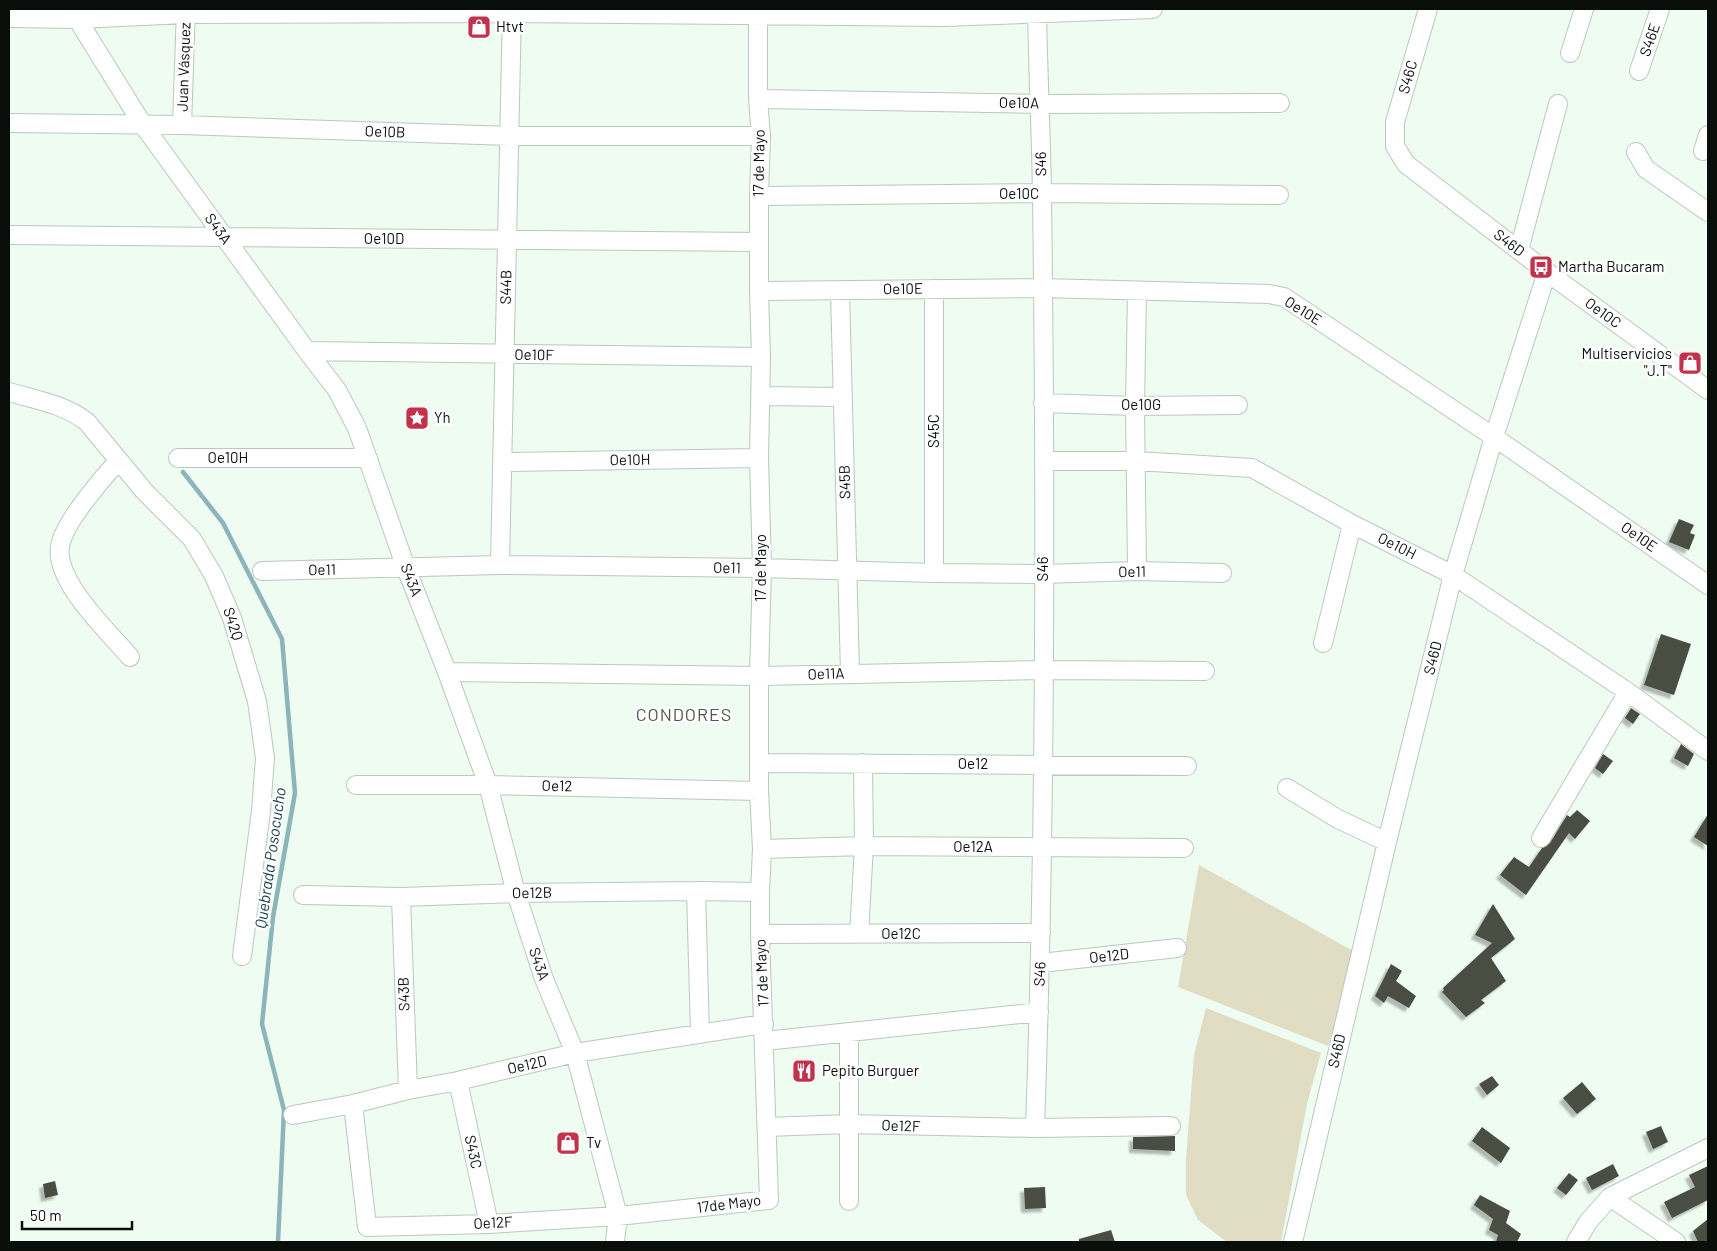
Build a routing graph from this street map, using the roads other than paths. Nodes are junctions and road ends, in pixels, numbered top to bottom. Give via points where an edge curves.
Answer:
1 (1153, 9) edge
2 (1428, 9) edge
3 (1584, 9) edge
4 (1660, 9) edge
5 (512, 11) edge
6 (186, 12) edge
7 (758, 12) edge
8 (843, 12) edge
9 (1037, 12) edge
10 (945, 13) edge
11 (74, 14) edge
12 (9, 18) edge
13 (1570, 53) dead end
14 (1639, 71) dead end
15 (758, 99) junction
16 (1280, 103) dead end
17 (1040, 104) junction
18 (1558, 104) dead end
19 (9, 123) edge
20 (143, 125) junction
21 (182, 125) junction
22 (510, 136) junction
23 (761, 136) junction
24 (1395, 146) joint
25 (1636, 152) dead end
26 (1042, 193) junction
27 (1279, 195) dead end
28 (759, 196) junction
29 (1708, 212) edge
30 (9, 235) edge
31 (225, 238) junction
32 (507, 240) junction
33 (759, 242) junction
34 (1519, 250) junction
35 (1547, 272) junction
36 (1042, 288) junction
37 (934, 289) junction
38 (759, 291) junction
39 (840, 291) junction
40 (1137, 291) junction
41 (306, 351) junction
42 (505, 355) junction
43 (761, 357) junction
44 (1708, 390) edge
45 (9, 392) edge
46 (760, 396) junction
47 (843, 397) junction
48 (1043, 404) junction
49 (1238, 405) dead end
50 (1135, 406) junction
51 (1494, 437) junction
52 (178, 458) dead end
53 (368, 458) junction
54 (759, 458) junction
55 (118, 461) junction
56 (1044, 461) junction
57 (1137, 461) junction
58 (502, 462) junction
59 (1352, 524) junction
60 (500, 566) junction
61 (406, 568) junction
62 (762, 568) junction
63 (847, 570) junction
64 (262, 571) dead end
65 (1137, 571) junction
66 (934, 573) junction
67 (1222, 573) dead end
68 (1044, 574) junction
69 (1453, 575) junction
70 (1708, 585) edge
71 (1323, 643) dead end
72 (130, 656) dead end
73 (1043, 670) junction
74 (1204, 671) dead end
75 (447, 672) junction
76 (850, 673) junction
77 (759, 676) junction
78 (1628, 692) junction
79 (1708, 751) edge
80 (760, 763) junction
81 (863, 763) junction
82 (1044, 764) junction
83 (1186, 766) dead end
84 (488, 784) junction
85 (356, 785) dead end
86 (1286, 788) dead end
87 (759, 791) junction
88 (1541, 838) dead end
89 (1387, 842) junction
90 (864, 846) junction
91 (1043, 847) junction
92 (1184, 848) dead end
93 (762, 849) junction
94 (696, 890) junction
95 (760, 892) junction
96 (516, 893) junction
97 (304, 895) dead end
98 (401, 897) junction
99 (1041, 933) junction
100 (760, 934) junction
101 (859, 934) junction
102 (1177, 948) dead end
103 (242, 956) dead end
104 (1041, 963) junction
105 (1039, 1012) junction
106 (764, 1032) junction
107 (849, 1032) junction
108 (700, 1034) junction
109 (575, 1053) junction
110 (458, 1081) junction
111 (408, 1090) junction
112 (353, 1104) junction
113 (292, 1115) dead end
114 (848, 1124) junction
115 (1171, 1126) dead end
116 (767, 1127) junction
117 (1035, 1128) junction
118 (1708, 1148) edge
119 (1610, 1197) junction
120 (849, 1201) dead end
121 (618, 1216) junction
122 (489, 1224) junction
123 (614, 1242) edge
124 (1292, 1242) edge
125 (1576, 1242) edge
126 (1676, 1242) edge

1 - 9 street
2 - 24 street, S46C via 1395,122
3 - 13 street
4 - 14 street, S46E
5 - 6 street
5 - 7 street
5 - 22 street, S44B
6 - 11 street
6 - 21 street, Juan Vásquez
7 - 8 street
7 - 15 street, 17 de Mayo
8 - 10 street
9 - 10 street
9 - 17 street, S46
11 - 12 street
11 - 20 street, S43A
15 - 17 street, Oe10A
15 - 23 street, 17 de Mayo
16 - 17 street, Oe10A
17 - 26 street, S46
18 - 34 street
19 - 20 street, Oe10B
20 - 21 street, Oe10B
20 - 31 street, S43A
21 - 22 street, Oe10B
22 - 23 street, Oe10B
22 - 32 street, S44B
23 - 28 street, 17 de Mayo
24 - 34 street, S46D via 1406,164
25 - 29 street via 1646,169
26 - 27 street, Oe10C
26 - 28 street, Oe10C
26 - 36 street, S46
28 - 33 street, 17 de Mayo
30 - 31 street, Oe10D
31 - 32 street, Oe10D
31 - 41 street, S43A
32 - 33 street, Oe10D
32 - 42 street, S44B
33 - 38 street, 17 de Mayo
34 - 35 street, S46D
35 - 44 street, Oe10C
35 - 51 street, S46D
36 - 37 street, Oe10E
36 - 40 street, Oe10E
36 - 48 street, S46
37 - 39 street, Oe10E
37 - 66 street, S45C
38 - 39 street, Oe10E
38 - 43 street, 17 de Mayo
39 - 47 street, S45B
40 - 50 street
40 - 51 street, Oe10E via 1284,297
41 - 42 street, Oe10F
41 - 53 street, S43A via 337,390
42 - 43 street, Oe10F
42 - 58 street, S44B
43 - 46 street, 17 de Mayo
45 - 55 street, S42Q via 76,413
46 - 47 street
46 - 54 street, 17 de Mayo
47 - 63 street, S45B
48 - 50 street, Oe10G
48 - 56 street, S46
49 - 50 street, Oe10G
50 - 57 street
51 - 69 street, S46D
51 - 70 street, Oe10E
52 - 53 street, Oe10H
53 - 61 street, S43A
54 - 58 street, Oe10H
54 - 62 street, 17 de Mayo
55 - 72 street via 68,527 61,543 60,559 67,580 90,612
55 - 103 street, S42Q via 192,540 214,576 232,618 257,701 265,758
56 - 57 street, Oe10H
56 - 68 street, S46
57 - 59 street, Oe10H via 1252,468
57 - 65 street
58 - 60 street, S44B
59 - 69 street, Oe10H
59 - 71 street
60 - 61 street, Oe11
60 - 62 street, Oe11
61 - 64 street, Oe11
61 - 75 street, S43A
62 - 63 street, Oe11
62 - 77 street, 17 de Mayo
63 - 66 street, Oe11
63 - 76 street, S45B
65 - 67 street, Oe11
65 - 68 street, Oe11
66 - 68 street, Oe11
68 - 73 street, S46
69 - 78 street, Oe10H
69 - 89 street, S46D
73 - 74 street, Oe11A
73 - 76 street, Oe11A
73 - 82 street, S46
75 - 77 street, Oe11A
75 - 84 street, S43A
76 - 77 street, Oe11A
77 - 80 street, 17 de Mayo
78 - 79 street, Oe10H
78 - 88 street
80 - 81 street, Oe12
80 - 87 street, 17 de Mayo
81 - 82 street, Oe12
81 - 90 street
82 - 83 street, Oe12
82 - 91 street, S46
84 - 85 street, Oe12
84 - 87 street, Oe12
84 - 96 street, S43A
86 - 89 street via 1338,819
87 - 93 street, 17 de Mayo
89 - 124 street, S46D
90 - 91 street, Oe12A
90 - 93 street, Oe12A
90 - 101 street
91 - 92 street, Oe12A
91 - 99 street, S46
93 - 95 street, 17 de Mayo
94 - 95 street, Oe12B
94 - 96 street, Oe12B
94 - 108 street
95 - 100 street, 17 de Mayo
96 - 98 street, Oe12B
96 - 109 street, S43A via 544,979
97 - 98 street, Oe12B
98 - 111 street, S43B
99 - 101 street, Oe12C
99 - 104 street, S46
100 - 101 street, Oe12C
100 - 106 street, 17 de Mayo
102 - 104 street, Oe12D
104 - 105 street, S46
105 - 107 street, Oe12D
105 - 117 street, S46
106 - 107 street, Oe12D
106 - 108 street, Oe12D
106 - 116 street, 17 de Mayo
107 - 114 street
108 - 109 street, Oe12D
109 - 110 street, Oe12D
109 - 121 street, S43A
110 - 111 street, Oe12D
110 - 122 street, S43C
111 - 112 street, Oe12D
112 - 113 street, Oe12D
112 - 122 street, Oe12F via 367,1227
114 - 116 street, Oe12F
114 - 117 street, Oe12F
114 - 120 street
115 - 117 street, Oe12F
116 - 121 street, 17de Mayo via 769,1200
118 - 119 street
119 - 125 street
119 - 126 street
121 - 122 street, Oe12F
121 - 123 street

